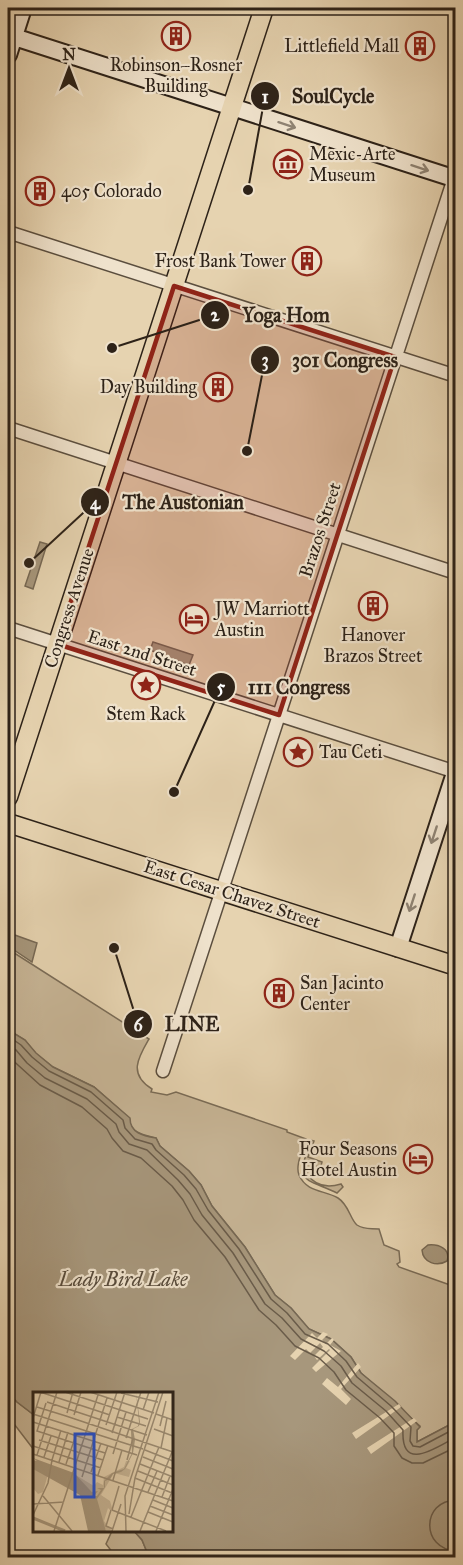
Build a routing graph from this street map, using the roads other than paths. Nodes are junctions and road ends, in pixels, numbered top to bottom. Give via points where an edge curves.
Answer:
1 (23, 8) edge
2 (264, 8) edge
3 (10, 36) edge
4 (8, 55) edge
5 (231, 108) junction
6 (455, 177) edge
7 (8, 232) edge
8 (174, 286) junction
9 (395, 357) junction
10 (456, 376) edge
11 (8, 428) edge
12 (116, 463) junction
13 (338, 535) junction
14 (456, 573) edge
15 (8, 628) edge
16 (57, 644) junction
17 (279, 716) junction
18 (455, 772) edge
19 (8, 797) edge
20 (8, 823) edge
21 (222, 891) junction
22 (398, 948) junction
23 (456, 966) edge
24 (164, 1071) dead end

1 - 3 main road
2 - 5 main road, Congress Avenue
3 - 4 main road
3 - 5 main road
5 -> 6 main road
5 - 8 main road, Congress Avenue
6 - 9 street, Brazos Street
7 - 8 street
8 - 9 street
8 - 12 main road, Congress Avenue
9 - 10 street
9 - 13 street, Brazos Street
11 - 12 street
12 - 13 street
12 - 16 main road, Congress Avenue
13 - 14 street
13 - 17 street, Brazos Street
15 - 16 street, East 2nd Street
16 - 17 street, East 2nd Street
16 - 19 main road, Congress Avenue
17 - 18 street, East 2nd Street
17 - 21 street, Brazos Street
18 -> 22 main road
20 - 21 main road, East Cesar Chavez Street
21 - 22 main road, East Cesar Chavez Street
21 - 24 street, Brazos Street
22 - 23 main road, East Cesar Chavez Street

